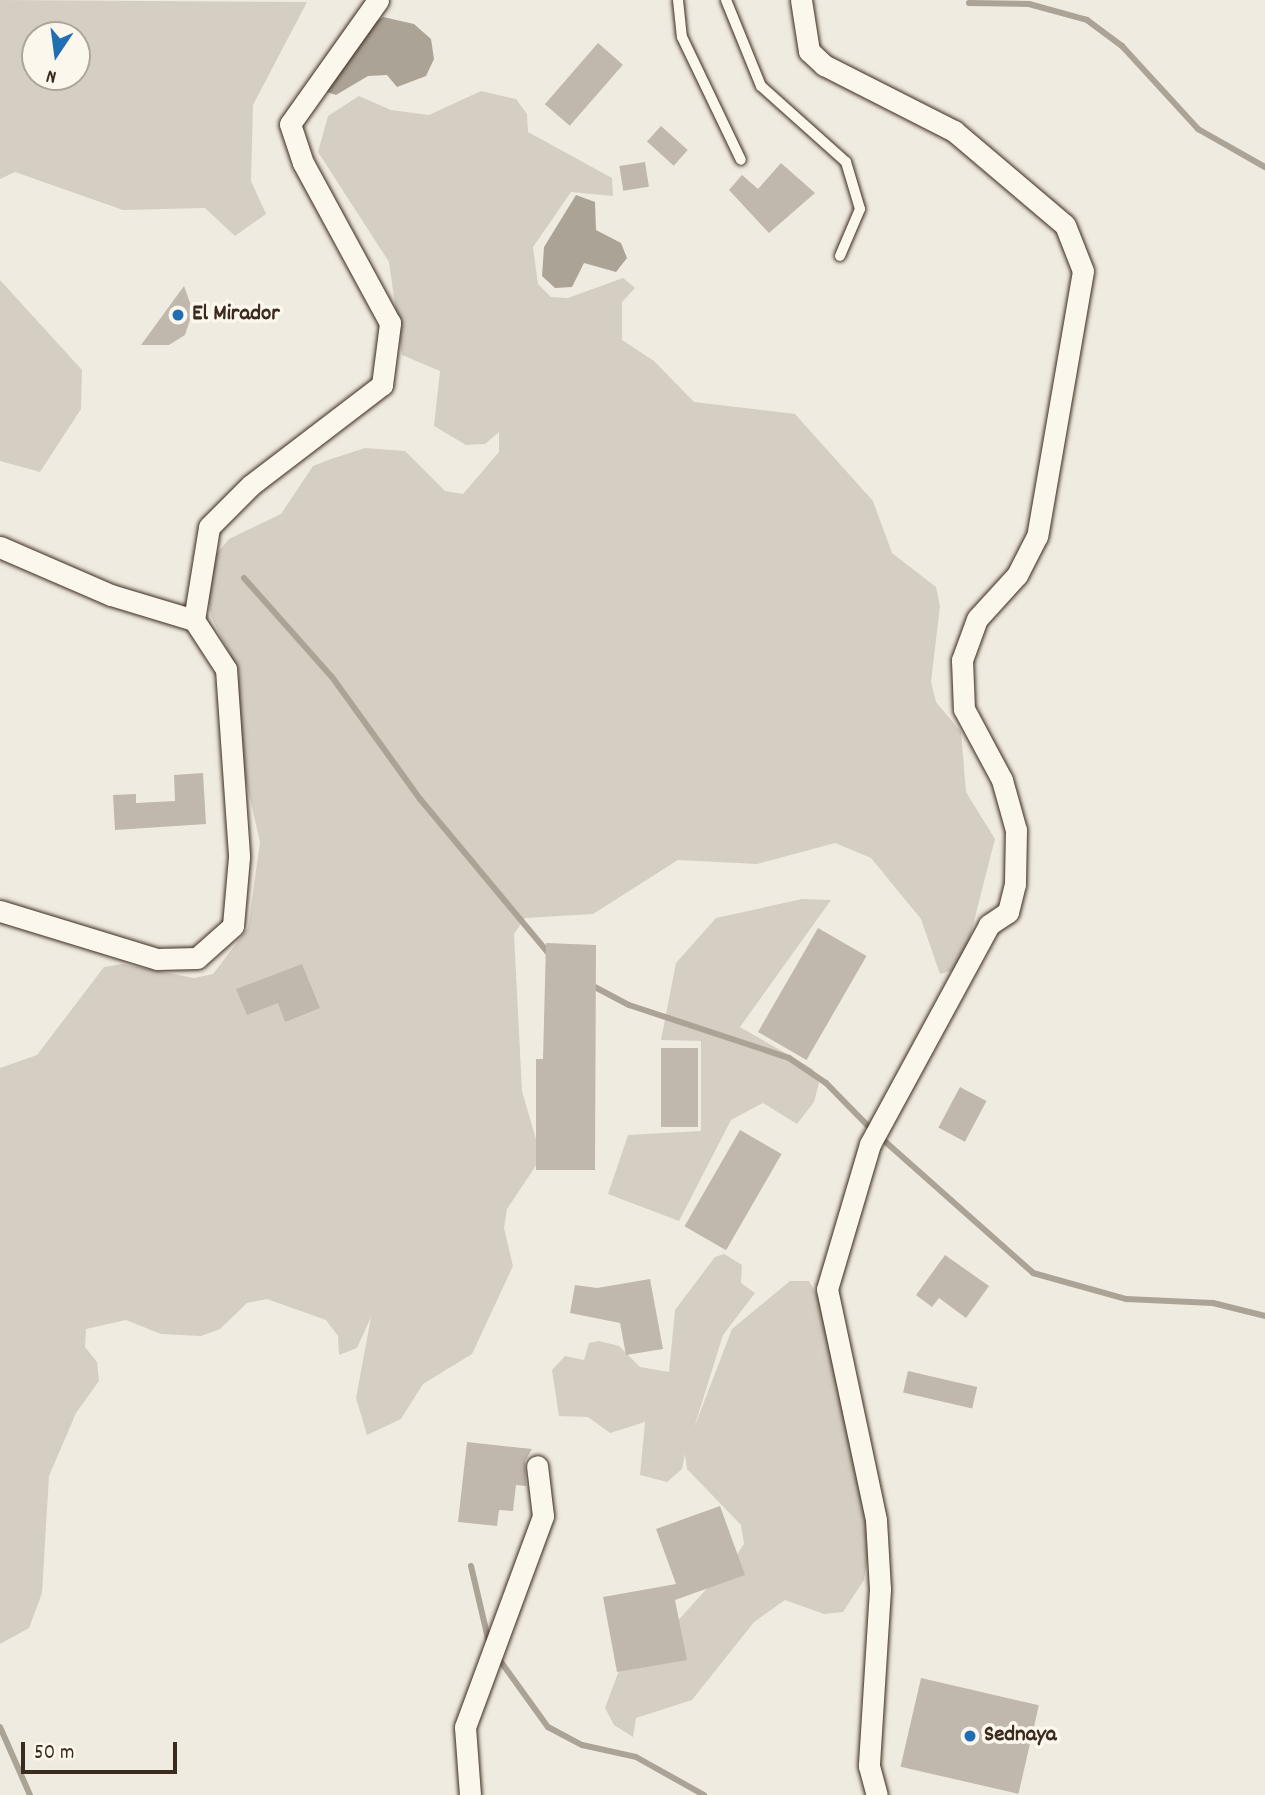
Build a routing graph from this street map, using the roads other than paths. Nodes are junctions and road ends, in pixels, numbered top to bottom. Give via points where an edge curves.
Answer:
1 (378, 0) edge
2 (678, 0) edge
3 (726, 0) edge
4 (801, 0) edge
5 (741, 160) dead end
6 (840, 256) dead end
7 (0, 547) edge
8 (194, 620) junction
9 (0, 911) edge
10 (537, 1466) dead end
11 (875, 1791) edge
12 (470, 1795) edge

1 - 8 street via 290,124 303,163 390,323 382,384 251,485 209,527
2 - 5 lane via 682,37
3 - 6 lane via 761,86 846,162 860,209
4 - 11 street via 809,51 824,65 954,131 1065,225 1083,271 1037,536 1017,575 976,619 962,660 964,709 1002,780 1016,830 1013,893 1008,912 989,925 870,1144 827,1289 876,1520 880,1589 869,1766
7 - 8 street via 111,594
8 - 9 street via 226,668 229,692 225,726 239,857 238,908 227,934 206,954 177,962
10 - 12 street via 543,1516 464,1727

